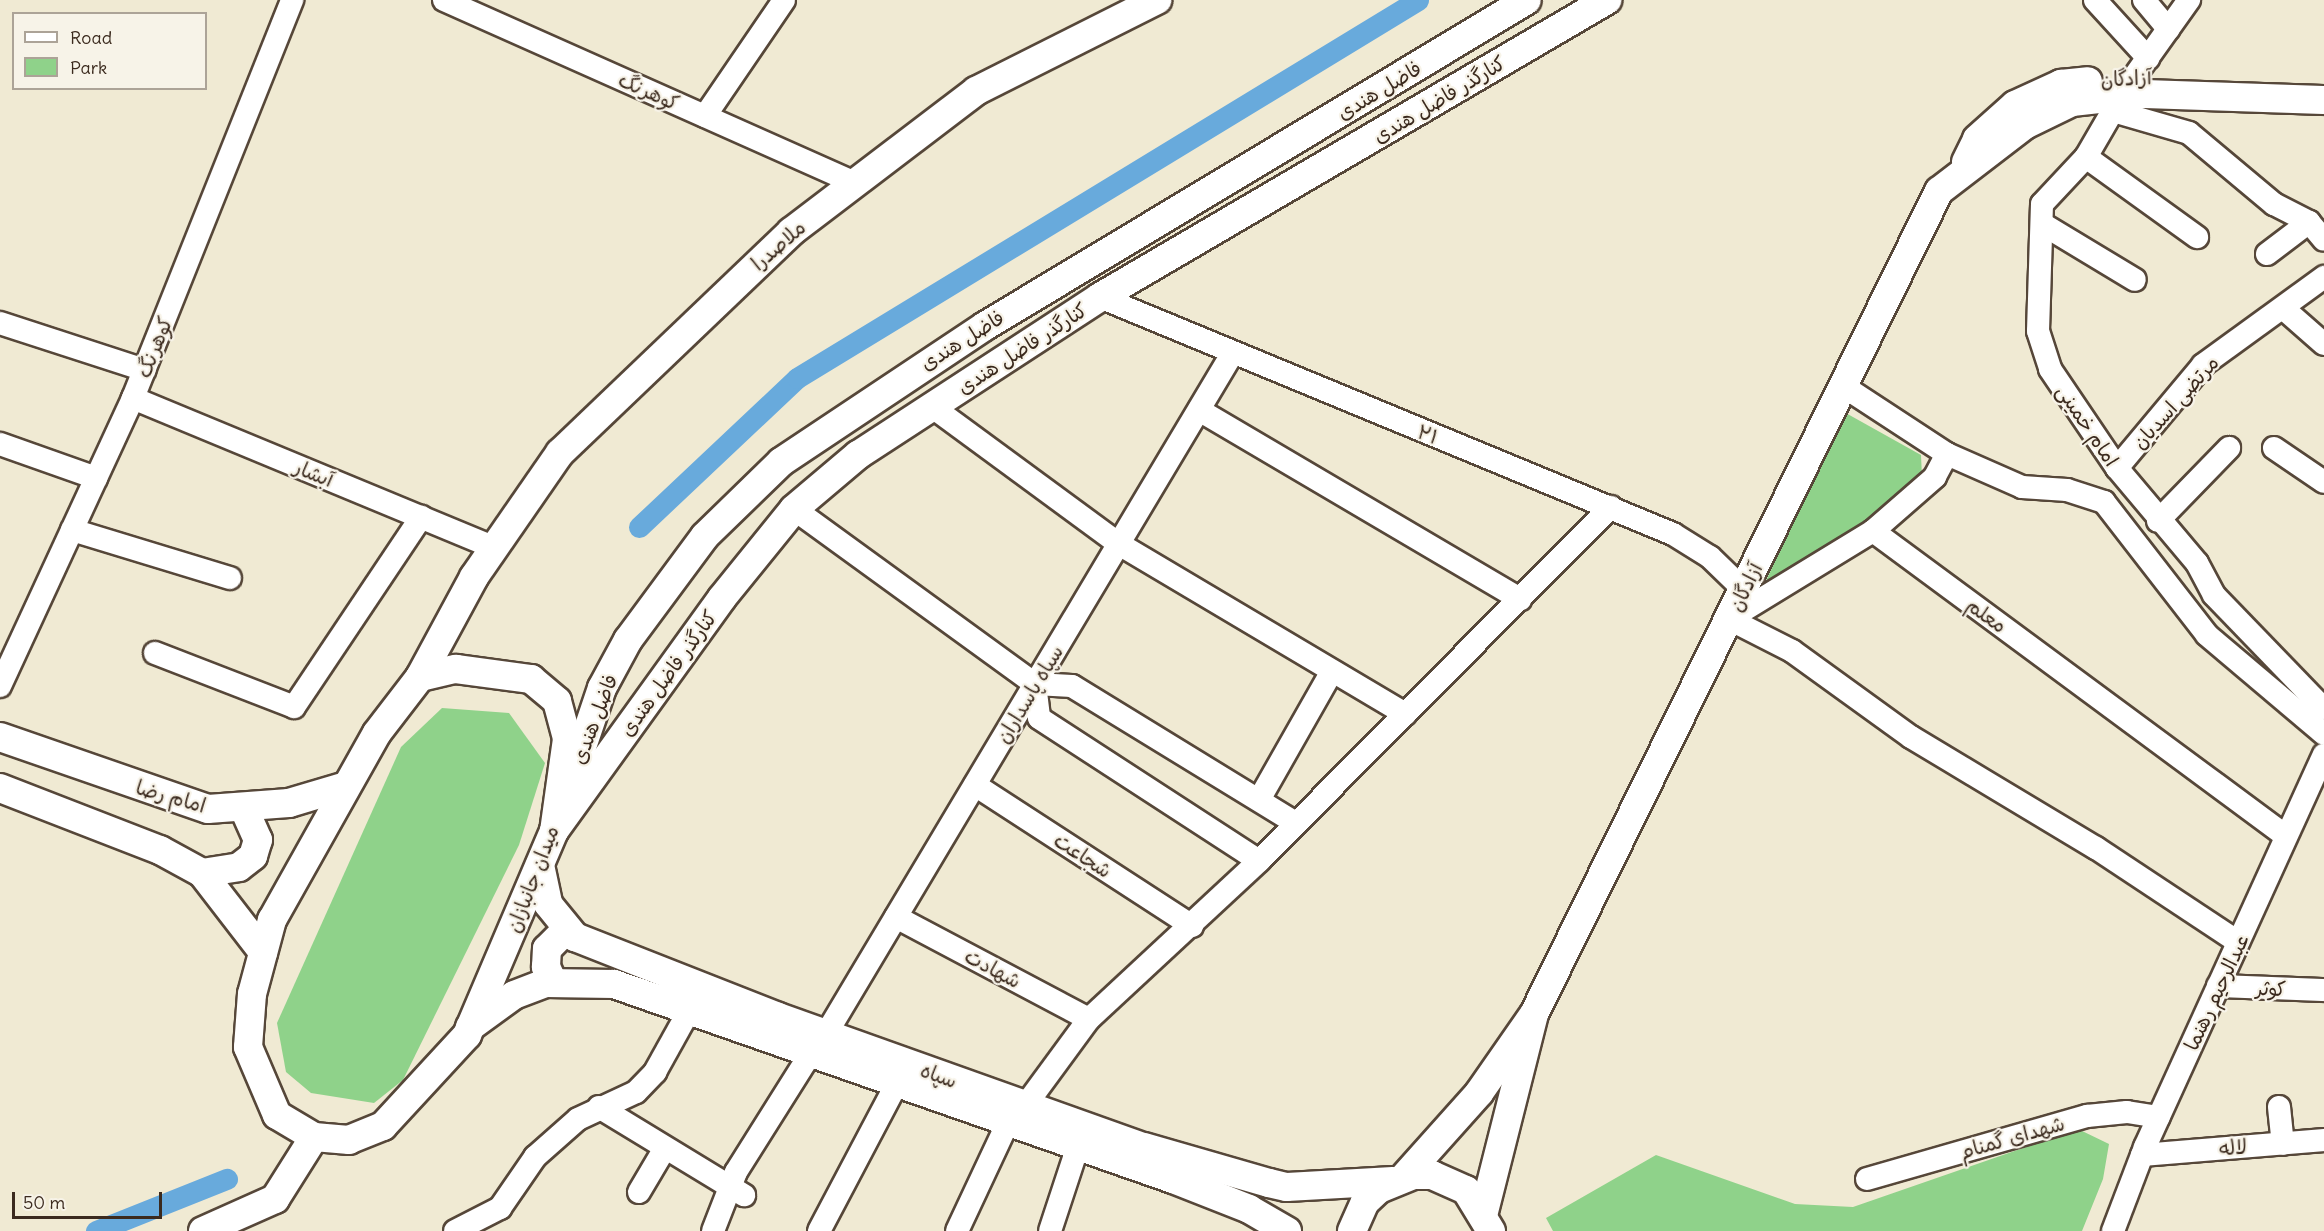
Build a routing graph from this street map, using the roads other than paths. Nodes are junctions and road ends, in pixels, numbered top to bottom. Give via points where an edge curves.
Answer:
1 (292, 0) edge
2 (444, 0) edge
3 (784, 0) edge
4 (1157, 0) edge
5 (1527, 0) edge
6 (1607, 0) edge
7 (2095, 0) edge
8 (2144, 0) edge
9 (2189, 0) edge
10 (2168, 29) junction
11 (2324, 82) edge
12 (2129, 85) junction
13 (2324, 100) edge
14 (705, 116) junction
15 (2086, 157) junction
16 (855, 183) junction
17 (2309, 222) junction
18 (2044, 225) junction
19 (2197, 237) dead end
20 (2324, 240) edge
21 (2267, 254) dead end
22 (2324, 277) edge
23 (2134, 280) dead end
24 (1100, 297) junction
25 (2284, 309) junction
26 (0, 323) edge
27 (2324, 344) edge
28 (1232, 354) junction
29 (144, 370) junction
30 (1843, 386) junction
31 (133, 398) junction
32 (932, 406) junction
33 (1199, 410) junction
34 (0, 444) edge
35 (2229, 448) dead end
36 (2274, 448) dead end
37 (1947, 454) junction
38 (2117, 468) junction
39 (96, 478) junction
40 (2324, 482) edge
41 (1610, 507) junction
42 (794, 509) junction
43 (421, 517) junction
44 (2158, 521) junction
45 (72, 530) junction
46 (1873, 531) junction
47 (1119, 544) junction
48 (495, 548) junction
49 (230, 578) dead end
50 (1743, 589) junction
51 (1520, 599) junction
52 (1729, 619) junction
53 (155, 653) dead end
54 (1332, 671) junction
55 (420, 677) junction
56 (1035, 684) junction
57 (0, 686) edge
58 (2324, 709) edge
59 (1406, 714) junction
60 (2324, 734) edge
61 (0, 737) edge
62 (2324, 754) edge
63 (975, 785) junction
64 (346, 786) junction
65 (0, 788) edge
66 (1260, 798) junction
67 (244, 809) junction
68 (1296, 823) junction
69 (554, 831) junction
70 (2286, 836) junction
71 (1259, 861) junction
72 (540, 865) junction
73 (202, 873) junction
74 (896, 917) junction
75 (1192, 926) junction
76 (567, 929) junction
77 (2238, 942) junction
78 (263, 952) junction
79 (553, 982) junction
80 (2218, 986) junction
81 (2324, 990) edge
82 (689, 1011) junction
83 (1534, 1014) junction
84 (1089, 1019) junction
85 (470, 1026) junction
86 (818, 1044) junction
87 (897, 1083) junction
88 (599, 1107) junction
89 (2279, 1107) dead end
90 (1017, 1114) junction
91 (2158, 1116) junction
92 (315, 1137) junction
93 (2324, 1140) edge
94 (2283, 1144) junction
95 (1078, 1146) junction
96 (665, 1148) junction
97 (2142, 1155) junction
98 (1398, 1179) junction
99 (1868, 1179) dead end
100 (639, 1192) dead end
101 (736, 1192) junction
102 (1491, 1223) edge
103 (203, 1231) edge
104 (455, 1231) edge
105 (713, 1231) edge
106 (819, 1231) edge
107 (957, 1231) edge
108 (1050, 1231) edge
109 (1287, 1231) edge
110 (1352, 1231) edge
111 (2113, 1231) edge

1 - 29 street, کوهرنگ
2 - 14 street, کوهرنگ
3 - 14 street
4 - 16 main road, ملاصدرا via 976,91
5 - 69 main road, فاضل هندی via 984,326 781,462 705,536 628,640 602,688
6 - 24 main road, کنارگذر فاضل هندی
7 - 12 street
8 - 10 street
9 - 10 street, امام خمینی
10 - 12 street, امام خمینی
11 - 12 main road, آزادگان
12 - 13 main road, آزادگان
12 - 15 street, امام خمینی
12 - 17 street via 2274,204
12 - 30 main road, آزادگان via 2060,106 1966,167 1940,191
14 - 16 street, کوهرنگ
15 - 18 street, امام خمینی via 2051,190 2043,204
15 - 19 street
16 - 48 main road, ملاصدرا via 791,232 560,453
17 - 20 street
17 - 21 street
18 - 23 street
18 - 38 street, امام خمینی via 2038,331 2050,369
22 - 25 street, مرتضی اسدیان
24 - 28 street, ۲۱
24 - 32 main road, کنارگذر فاضل هندی
25 - 27 street
25 - 38 street, مرتضی اسدیان via 2203,365
26 - 29 street
28 - 33 street, سپاه پاسداران
28 - 41 street, ۲۱
29 - 31 street, کوهرنگ
30 - 37 street
30 - 50 main road, آزادگان
31 - 39 street, کوهرنگ
31 - 43 street, آبشار
32 - 42 main road, کنارگذر فاضل هندی via 858,455
32 - 47 street
33 - 47 street, سپاه پاسداران
33 - 51 street
34 - 39 street
35 - 44 street
36 - 40 street
37 - 46 street via 1935,477
37 - 60 street via 2022,487 2067,490 2104,502 2207,635
38 - 44 street, امام خمینی
39 - 45 street, کوهرنگ
41 - 50 street, ۲۱ via 1673,534 1710,557
41 - 51 street
42 - 56 street
42 - 69 main road, کنارگذر فاضل هندی via 722,598
43 - 48 street, آبشار
43 - 53 street via 294,707
44 - 58 street, امام خمینی via 2197,563 2214,595
45 - 49 street
45 - 57 street, کوهرنگ
46 - 52 street
46 - 70 street, معلم
47 - 54 street
47 - 56 street, سپاه پاسداران
48 - 55 main road, ملاصدرا via 474,577
50 - 52 main road, آزادگان
51 - 59 street
52 - 77 street via 1792,651 1911,737 2096,848
52 - 83 main road, آزادگان
54 - 59 street
54 - 66 street
55 - 64 main road, میدان جانبازان via 377,733
55 - 69 main road, میدان جانبازان via 456,669 498,671 531,679 557,701 567,739
56 - 63 street, سپاه پاسداران
56 - 66 street via 1072,686
56 - 71 street via 1039,718
59 - 68 street
61 - 67 main road, امام رضا via 158,795 208,809
62 - 70 street, عبدالرحیم رهنما
63 - 74 street, سپاه پاسداران
63 - 75 street, شجاعت
64 - 67 main road, امام رضا via 319,797
64 - 78 main road, میدان جانبازان via 272,920
65 - 73 main road via 160,850
66 - 68 street
67 - 73 main road via 258,840 253,856 239,867
68 - 71 street
69 - 72 main road, میدان جانبازان
70 - 77 street, عبدالرحیم رهنما
71 - 75 street
72 - 76 main road, سپاه via 548,904
72 - 85 main road, میدان جانبازان
73 - 78 main road
74 - 84 street, شهادت
74 - 86 street, سپاه پاسداران
75 - 84 street
76 - 79 main road via 548,949 546,967
76 - 86 main road, سپاه via 596,949
77 - 80 street, عبدالرحیم رهنما
78 - 92 main road, میدان جانبازان via 252,994 248,1047 277,1115
79 - 82 main road, سپاه via 614,984
79 - 85 main road, سپاه via 514,995
80 - 81 street, کوثر
80 - 91 street, عبدالرحیم رهنما
82 - 86 main road, سپاه
82 - 88 street via 655,1072 636,1092
83 - 98 main road via 1479,1093
83 - 102 main road
84 - 90 street
85 - 92 main road, میدان جانبازان via 382,1126 349,1140
86 - 87 main road, سپاه
86 - 90 main road, سپاه
86 - 101 street, سپاه پاسداران
87 - 90 main road, سپاه
87 - 106 street
88 - 96 street
88 - 104 street via 535,1157 500,1208
89 - 94 street
90 - 95 main road, سپاه
90 - 98 main road, سپاه via 1287,1187
90 - 107 street
91 - 97 street, عبدالرحیم رهنما
91 - 99 street, شهدای گمنام via 2127,1112 2086,1116
92 - 103 main road via 275,1198
93 - 94 street, لاله
94 - 97 street, لاله
95 - 108 street
95 - 109 main road, سپاه via 1249,1209
96 - 100 street
96 - 101 street
97 - 111 street, عبدالرحیم رهنما
98 - 102 main road, سپاه via 1450,1180
98 - 110 main road via 1365,1202
101 - 105 street, سپاه پاسداران

